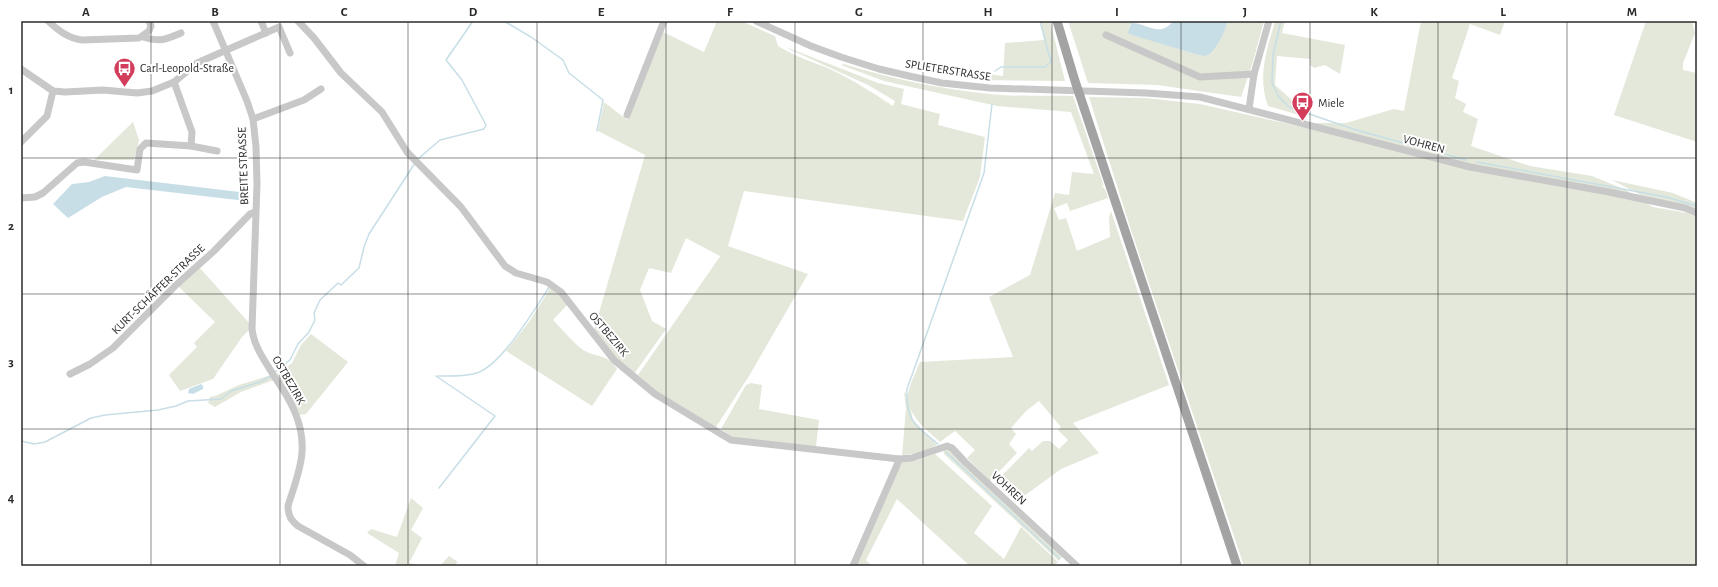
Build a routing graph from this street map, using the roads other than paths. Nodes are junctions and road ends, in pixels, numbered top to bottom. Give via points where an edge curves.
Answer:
1 (48, 21) edge
2 (149, 21) edge
3 (212, 21) edge
4 (261, 21) edge
5 (298, 21) edge
6 (664, 21) edge
7 (756, 21) edge
8 (1057, 21) edge
9 (1269, 21) edge
10 (181, 33) dead end
11 (266, 33) junction
12 (1106, 35) dead end
13 (143, 37) junction
14 (225, 51) junction
15 (290, 53) dead end
16 (21, 69) edge
17 (1254, 74) junction
18 (174, 82) junction
19 (321, 89) dead end
20 (53, 91) junction
21 (1146, 93) joint
22 (1249, 109) junction
23 (627, 115) dead end
24 (253, 119) junction
25 (21, 142) edge
26 (191, 146) junction
27 (217, 151) dead end
28 (21, 198) edge
29 (255, 212) junction
30 (1697, 213) edge
31 (70, 374) dead end
32 (921, 455) joint
33 (899, 459) junction
34 (364, 566) edge
35 (853, 566) edge
36 (1077, 566) edge
37 (1237, 566) edge

1 - 13 street via 73,39
2 - 13 street via 151,26
3 - 14 street, BREITE STRASSE
4 - 11 street
5 - 33 street, OSTBEZIRK via 341,73 382,112 416,162 461,207 506,266 516,273 547,282 561,292 614,360 655,394 731,440
6 - 23 street
7 - 21 street, SPLIETERSTRASSE via 841,57 879,69 942,83 990,88
8 - 37 main road
9 - 17 street
10 - 13 street via 165,40
11 - 14 street
11 - 15 street via 279,27
12 - 17 street via 1200,77
14 - 18 street via 197,63
14 - 24 street, BREITE STRASSE
16 - 20 street
17 - 22 street
18 - 20 street via 144,92
18 - 26 street via 192,132
19 - 24 street, BREITE STRASSE via 304,100
20 - 25 street via 47,116
21 - 22 street, VOHREN via 1200,97
22 - 30 street, VOHREN via 1470,167 1609,192 1685,208
24 - 29 street, BREITE STRASSE via 257,184
26 - 27 street
26 - 28 street via 146,143 140,149 137,170 77,163 35,197
29 - 31 street, KURT-SCHÄFFER-STRASSE via 250,214 113,348
29 - 34 street, OSTBEZIRK via 253,337 261,355 292,405 299,421 302,439 301,459 288,506 288,515 298,526 350,555
32 - 33 street, OSTBEZIRK
32 - 36 street, VOHREN via 947,446 952,448
33 - 35 street

